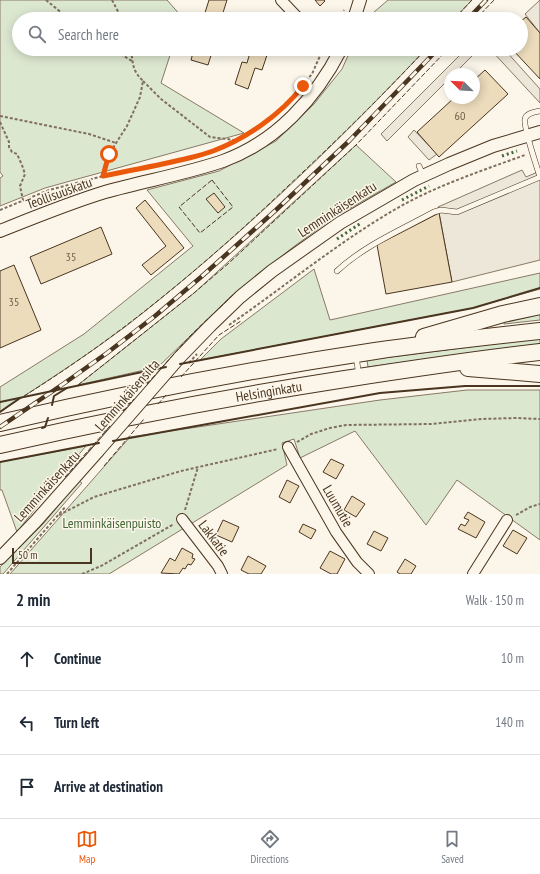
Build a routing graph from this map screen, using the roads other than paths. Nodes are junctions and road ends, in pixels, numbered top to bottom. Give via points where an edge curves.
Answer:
1 (281, 0) edge
2 (360, 0) edge
3 (292, 12) edge
4 (356, 12) edge
5 (337, 56) edge
6 (540, 110) edge
7 (540, 132) edge
8 (528, 135) junction
9 (540, 177) edge
10 (0, 231) edge
11 (337, 272) dead end
12 (540, 306) edge
13 (540, 331) edge
14 (375, 351) junction
15 (540, 352) edge
16 (355, 355) junction
17 (179, 358) joint
18 (435, 365) junction
19 (540, 374) edge
20 (359, 377) junction
21 (0, 423) edge
22 (0, 444) edge
23 (288, 447) dead end
24 (98, 450) joint
25 (182, 519) road end
26 (507, 520) road end
27 (0, 558) edge
28 (222, 574) edge
29 (369, 574) edge
30 (473, 574) edge

1 - 3 street
2 - 4 street
5 - 10 street, Teollisuuskatu via 325,78 294,116 249,149 224,161 78,201
6 - 8 lane via 527,115 525,120
7 - 8 street, Lemminkäisenkatu
8 - 9 lane
8 - 17 street, Lemminkäisenkatu via 421,171 340,222 272,271 219,317
9 - 11 lane via 457,212 434,212 371,245
12 - 14 highway via 503,314
13 - 14 highway, Helsinginkatu
14 - 16 highway, Helsinginkatu
15 - 18 highway, Helsinginkatu
16 - 20 lane
16 - 21 highway, Helsinginkatu via 197,381
17 - 24 street, Lemminkäisensilta, bridge
18 - 19 highway
18 - 20 highway, Helsinginkatu
20 - 22 highway, Helsinginkatu via 197,403
23 - 29 street, Luumutie via 336,532 357,562
24 - 27 street, Lemminkäisenkatu
25 - 28 street, Lakkatie
26 - 30 street

